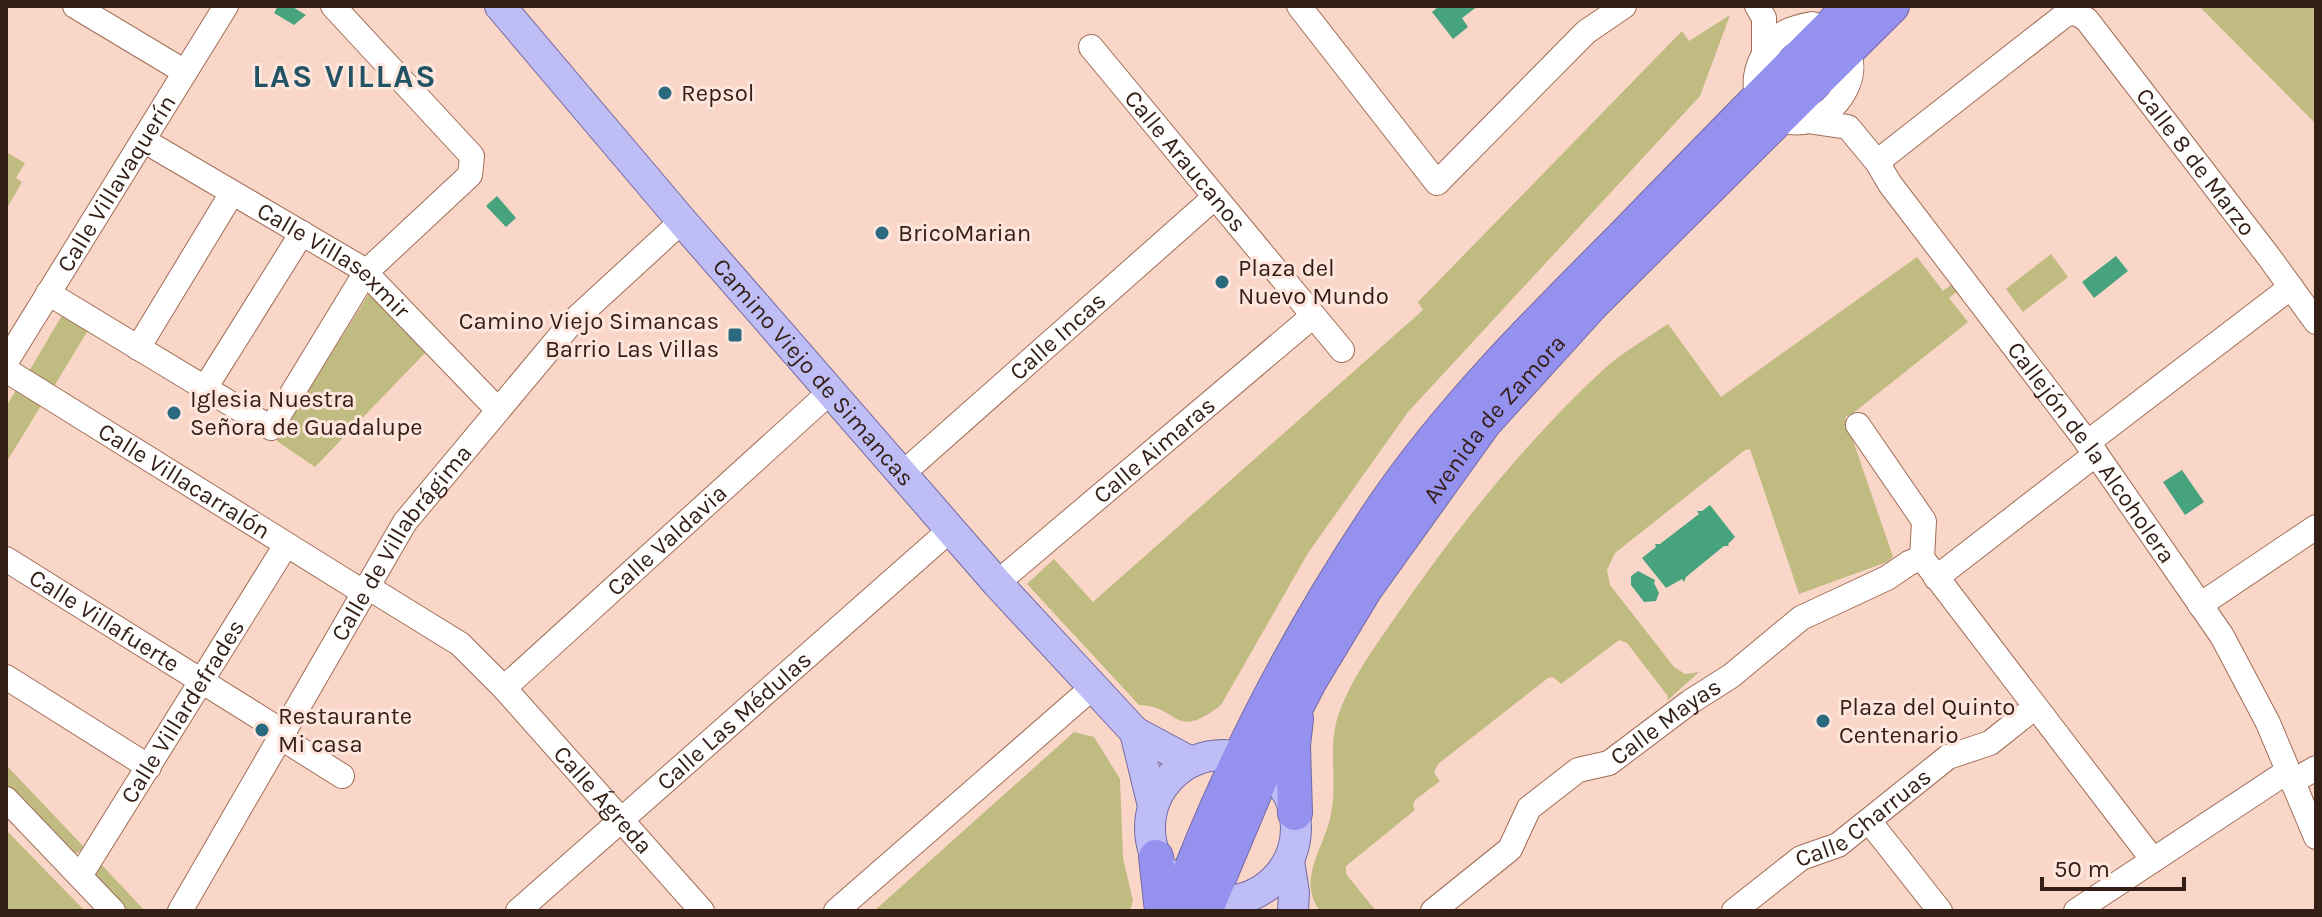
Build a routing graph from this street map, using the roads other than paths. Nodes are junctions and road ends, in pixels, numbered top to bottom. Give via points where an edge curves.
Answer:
1 (75, 6) edge
2 (226, 6) edge
3 (333, 6) edge
4 (500, 6) edge
5 (1299, 6) edge
6 (1624, 6) edge
7 (1892, 6) edge
8 (1761, 12) edge
9 (1831, 27) edge
10 (1091, 47) dead end
11 (1764, 53) junction
12 (185, 72) junction
13 (1841, 99) junction
14 (1781, 113) junction
15 (1848, 127) junction
16 (143, 140) junction
17 (1877, 162) junction
18 (232, 193) junction
19 (1215, 197) junction
20 (682, 221) junction
21 (302, 233) junction
22 (366, 272) junction
23 (2291, 287) junction
24 (48, 293) junction
25 (1313, 316) junction
26 (2316, 322) edge
27 (138, 348) junction
28 (1342, 350) dead end
29 (6, 362) edge
30 (6, 370) edge
31 (205, 388) junction
32 (830, 392) junction
33 (498, 410) junction
34 (1858, 425) dead end
35 (2092, 449) junction
36 (902, 474) junction
37 (2316, 527) edge
38 (950, 530) junction
39 (286, 545) junction
40 (6, 559) edge
41 (1929, 568) junction
42 (997, 583) junction
43 (364, 589) junction
44 (2200, 605) junction
45 (6, 677) edge
46 (203, 682) junction
47 (1093, 687) junction
48 (504, 688) junction
49 (1298, 703) junction
50 (2035, 707) junction
51 (1135, 732) junction
52 (281, 734) junction
53 (1191, 762) junction
54 (1252, 762) junction
55 (149, 767) junction
56 (2316, 768) edge
57 (342, 776) dead end
58 (2290, 776) junction
59 (6, 799) edge
60 (1153, 806) junction
61 (1295, 813) junction
62 (622, 821) junction
63 (1869, 821) junction
64 (2316, 837) edge
65 (1156, 857) joint
66 (2153, 860) junction
67 (1289, 861) junction
68 (80, 876) junction
69 (1252, 896) junction
70 (1187, 904) edge
71 (113, 911) edge
72 (180, 911) edge
73 (518, 911) edge
74 (702, 911) edge
75 (836, 911) edge
76 (1282, 911) edge
77 (1293, 911) edge
78 (1433, 911) edge
79 (1734, 911) edge
80 (1940, 911) edge
81 (2076, 911) edge

1 - 12 street
2 - 12 street, Calle Villavaquerín
3 - 22 street via 472,156 470,175
4 - 20 main road, Camino Viejo de Simancas
5 - 6 street via 1437,183 1586,32
7 - 9 highway, Avenida de Zamora
8 - 9 street
8 - 11 street
9 - 11 street via 1778,37
9 - 13 street via 1852,63
9 - 14 highway, Avenida de Zamora
10 - 19 street, Calle Araucanos
11 - 14 street via 1756,75
12 - 16 street, Calle Villavaquerín
13 - 14 street via 1831,109
13 - 15 street
14 - 15 street
14 - 49 highway, Avenida de Zamora via 1593,303 1484,423 1365,589
14 - 54 highway, Avenida de Zamora via 1520,341 1455,415 1383,508 1284,668
15 - 17 street, Callejón de la Alcoholera
16 - 18 street, Calle Villasexmir
16 - 24 street, Calle Villavaquerín
17 - 23 street, Calle 8 de Marzo via 2066,14 2077,13
17 - 35 street, Callejón de la Alcoholera
18 - 21 street, Calle Villasexmir
18 - 27 street
19 - 25 street, Calle Araucanos
19 - 36 street, Calle Incas
20 - 32 main road, Camino Viejo de Simancas
20 - 33 street, Calle de Villabrágima via 572,322
21 - 22 street, Calle Villasexmir
21 - 31 street
22 - 31 street via 271,428
22 - 33 street, Calle Villasexmir
23 - 26 street, Calle 8 de Marzo
23 - 35 street, Calle Mayas
24 - 27 street
24 - 29 street, Calle Villavaquerín
25 - 28 street, Calle Araucanos
25 - 42 street, Calle Aimaras
27 - 31 street
30 - 39 street, Calle Villacarralón
32 - 36 main road, Camino Viejo de Simancas
32 - 48 street, Calle Valdavia
33 - 43 street, Calle de Villabrágima via 405,522
34 - 41 street via 1924,521
35 - 41 street, Calle Mayas
35 - 44 street, Callejón de la Alcoholera
36 - 38 main road, Camino Viejo de Simancas
37 - 44 street
38 - 42 main road, Camino Viejo de Simancas
38 - 62 street, Calle Las Médulas
39 - 43 street, Calle Villacarralón
39 - 46 street, Calle Villardefrades
40 - 46 street, Calle Villafuerte
41 - 50 street
41 - 78 street, Calle Mayas via 1909,563 1801,618 1731,676 1609,763 1578,770 1529,808 1510,849
42 - 47 main road, Camino Viejo de Simancas
43 - 48 street, Calle Villacarralón via 460,644
43 - 52 street, Calle de Villabrágima
44 - 58 street, Callejón de la Alcoholera via 2255,698
45 - 55 street
46 - 52 street, Calle Villafuerte
46 - 55 street, Calle Villardefrades
47 - 51 main road, Camino Viejo de Simancas
47 - 75 street
48 - 62 street, Calle Ágreda
49 - 54 highway, Avenida de Zamora
49 - 61 highway
50 - 63 street, Calle Charruas via 1990,743 1948,757
50 - 66 street
51 - 53 main road, Camino Viejo de Simancas
51 - 60 main road, Camino Viejo de Simancas
52 - 57 street, Calle Villafuerte
52 - 72 street, Calle de Villabrágima
53 - 54 main road via 1220,755
53 - 60 main road via 1169,779
54 - 61 main road via 1286,790
54 - 70 highway, Avenida de Zamora
55 - 68 street, Calle Villardefrades
56 - 58 street
58 - 64 street, Callejón de la Alcoholera
58 - 66 street
59 - 68 street
60 - 65 main road, Camino Viejo de Simancas via 1150,825
61 - 67 main road
62 - 73 street, Calle Las Médulas
62 - 74 street, Calle Ágreda
63 - 79 street, Calle Charruas via 1838,845 1801,858
63 - 80 street
65 - 70 highway
66 - 81 street
67 - 69 main road via 1274,881
67 - 77 main road
68 - 71 street
69 - 70 main road
69 - 76 main road

